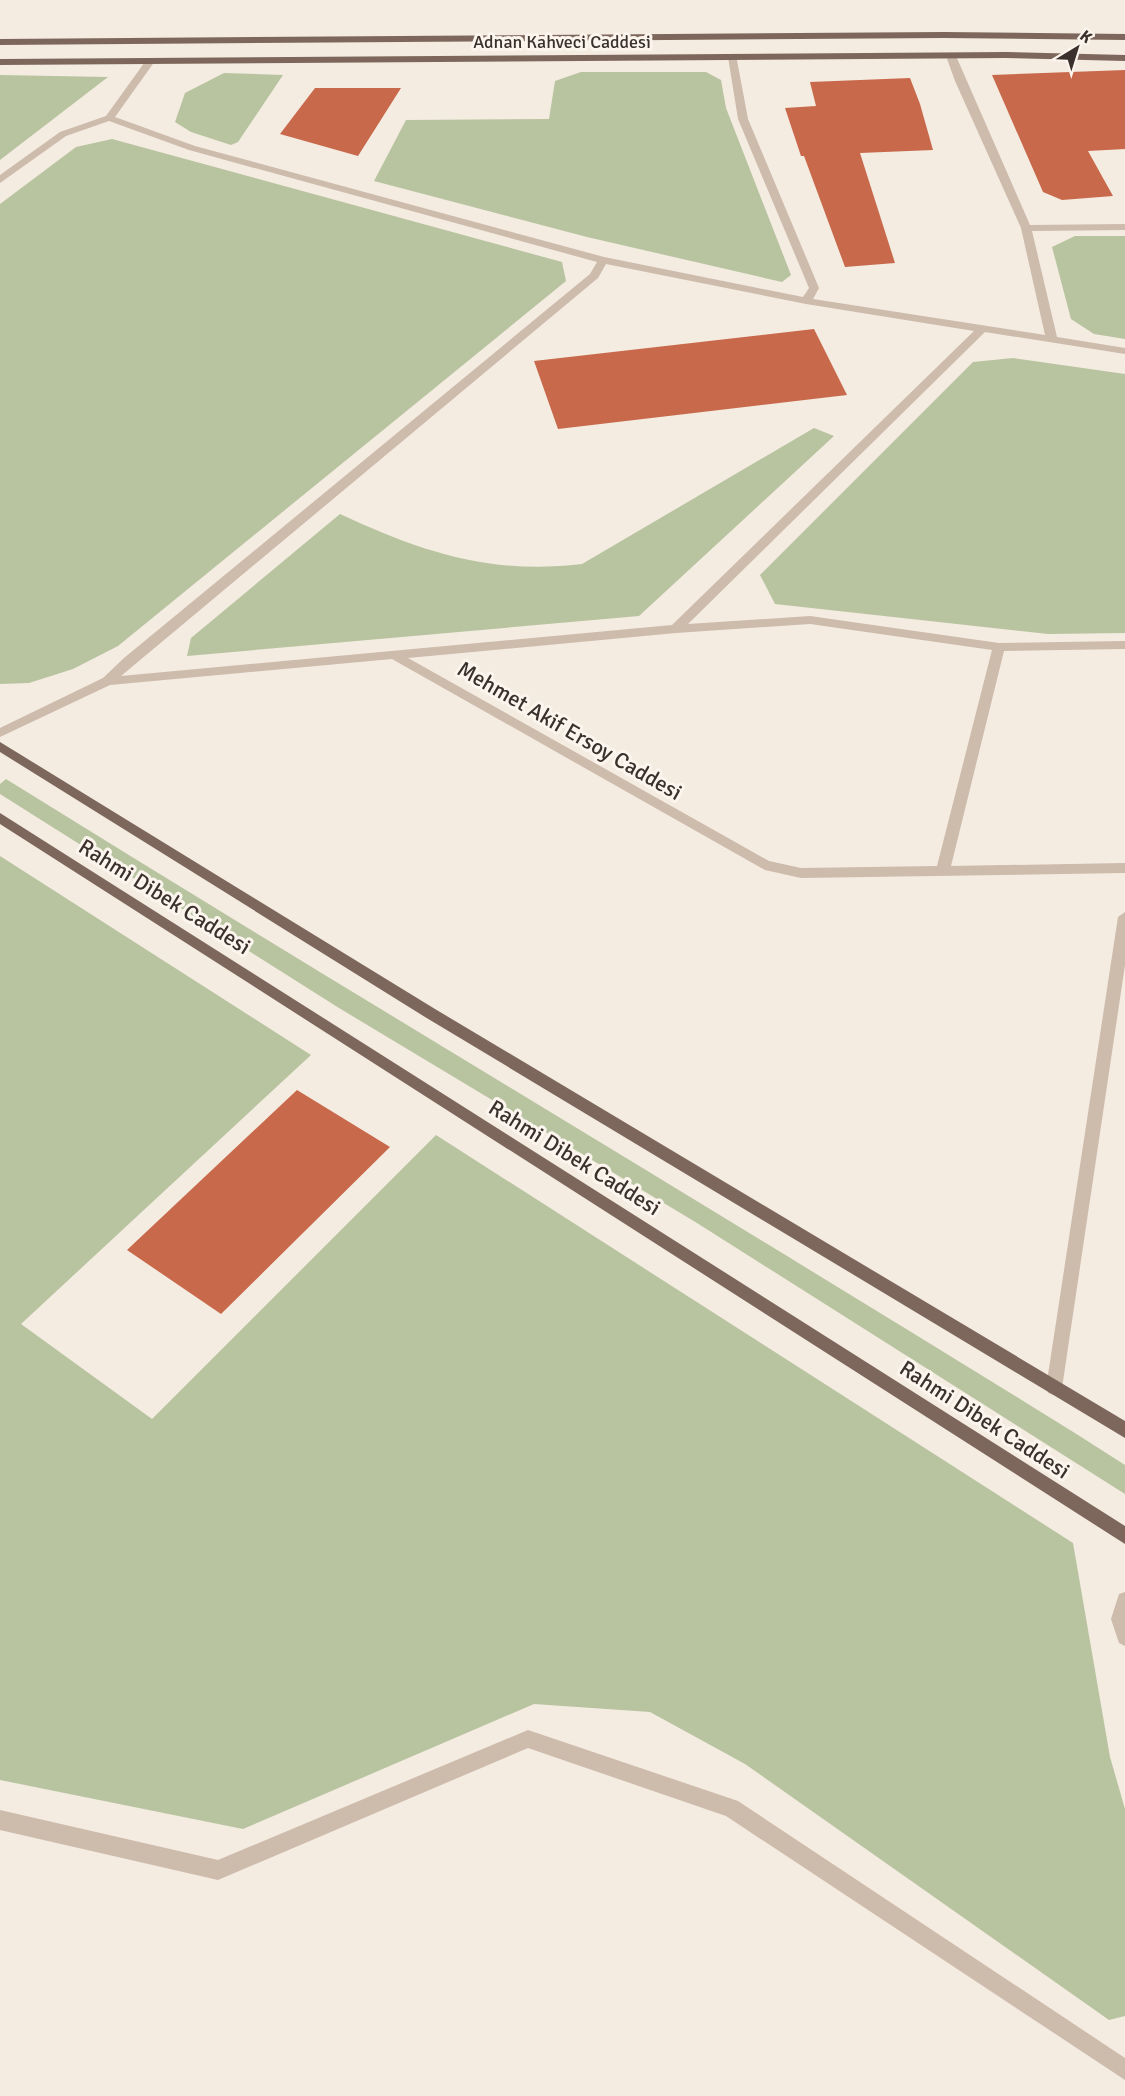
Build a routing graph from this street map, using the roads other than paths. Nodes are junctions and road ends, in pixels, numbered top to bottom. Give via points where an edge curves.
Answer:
1 (1125, 37) edge
2 (0, 42) edge
3 (951, 56) junction
4 (733, 57) junction
5 (1125, 58) edge
6 (150, 61) junction
7 (0, 62) edge
8 (109, 118) junction
9 (0, 180) edge
10 (1125, 227) edge
11 (1026, 228) junction
12 (603, 260) junction
13 (806, 301) junction
14 (981, 329) junction
15 (1052, 340) junction
16 (1125, 351) edge
17 (676, 629) junction
18 (1125, 645) edge
19 (999, 647) junction
20 (394, 655) junction
21 (108, 681) junction
22 (0, 733) edge
23 (0, 746) edge
24 (0, 818) edge
25 (1125, 868) edge
26 (943, 871) junction
27 (1125, 917) edge
28 (1054, 1388) junction
29 (1125, 1430) edge
30 (1125, 1536) edge
31 (1125, 1600) edge
32 (1125, 1637) edge
33 (0, 1820) edge
34 (1125, 2070) edge

1 - 2 main road, Adnan Kahveci Caddesi
3 - 4 main road, Adnan Kahveci Caddesi
3 - 5 main road, Adnan Kahveci Caddesi
3 - 11 street
4 - 6 main road, Adnan Kahveci Caddesi
4 - 13 street via 743,119 814,288
6 - 7 main road, Adnan Kahveci Caddesi
6 - 8 street
8 - 9 street via 63,134
8 - 12 street via 192,148
10 - 11 street
11 - 15 street
12 - 13 street
12 - 21 street via 594,276
13 - 14 street
14 - 15 street
14 - 17 street
15 - 16 street
17 - 19 street via 810,620
17 - 20 street
18 - 19 street
19 - 26 street
20 - 21 street
20 - 26 street, Mehmet Akif Ersoy Caddesi via 765,865 801,873
21 - 22 street
23 - 28 main road, Rahmi Dibek Caddesi via 430,1012
24 - 30 main road, Rahmi Dibek Caddesi
25 - 26 street, Mehmet Akif Ersoy Caddesi
27 - 28 street
28 - 29 main road, Rahmi Dibek Caddesi
31 - 32 street via 1120,1620
33 - 34 street via 218,1870 528,1739 731,1808

